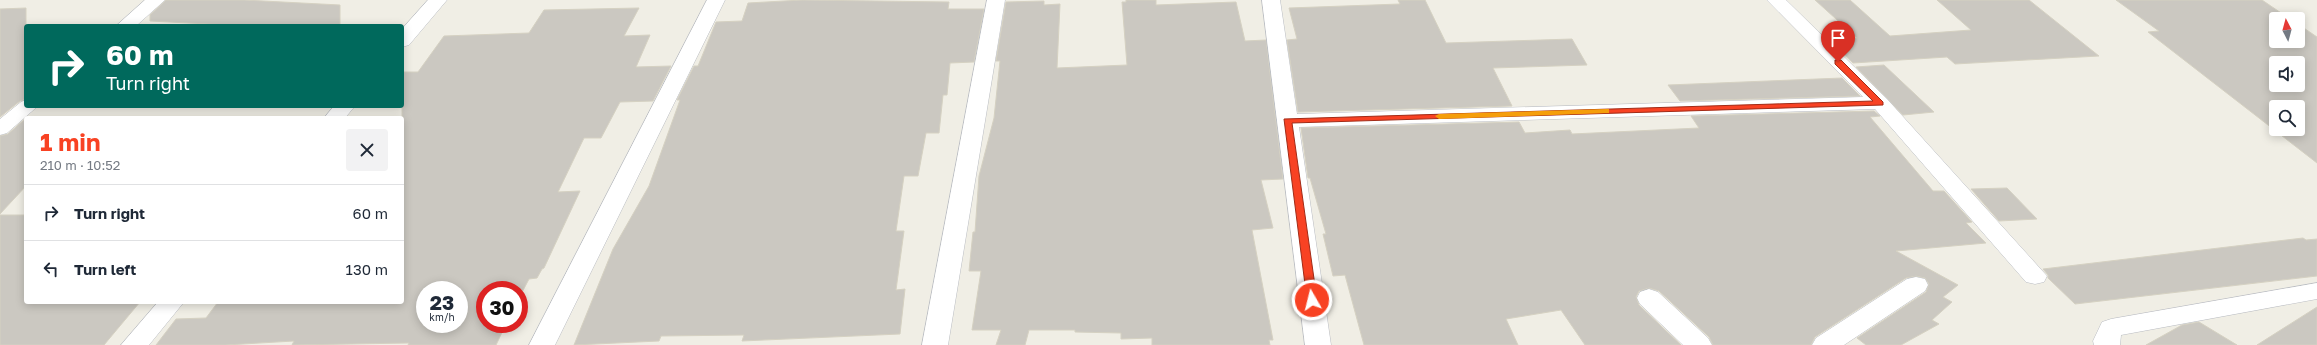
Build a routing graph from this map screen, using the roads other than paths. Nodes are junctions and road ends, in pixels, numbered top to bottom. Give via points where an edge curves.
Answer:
1 (156, 0) edge
2 (438, 0) edge
3 (716, 0) edge
4 (996, 0) edge
5 (1271, 0) edge
6 (1776, 0) edge
7 (127, 24) edge
8 (404, 39) edge
9 (1880, 103) junction
10 (26, 108) edge
11 (342, 108) edge
12 (336, 116) edge
13 (1287, 120) junction
14 (0, 129) edge
15 (2034, 276) dead end
16 (1916, 286) dead end
17 (2317, 291) edge
18 (1649, 298) dead end
19 (170, 304) edge
20 (134, 345) edge
21 (542, 345) edge
22 (935, 345) edge
23 (1318, 345) edge
24 (1700, 345) edge
25 (1825, 345) edge
26 (2107, 345) edge

1 - 7 street
2 - 8 street
3 - 21 street
4 - 22 street
5 - 13 street
6 - 9 street
9 - 13 street
9 - 15 street
10 - 14 street
11 - 12 street
13 - 23 street
16 - 25 street
17 - 26 street via 2111,328
18 - 24 street
19 - 20 street

